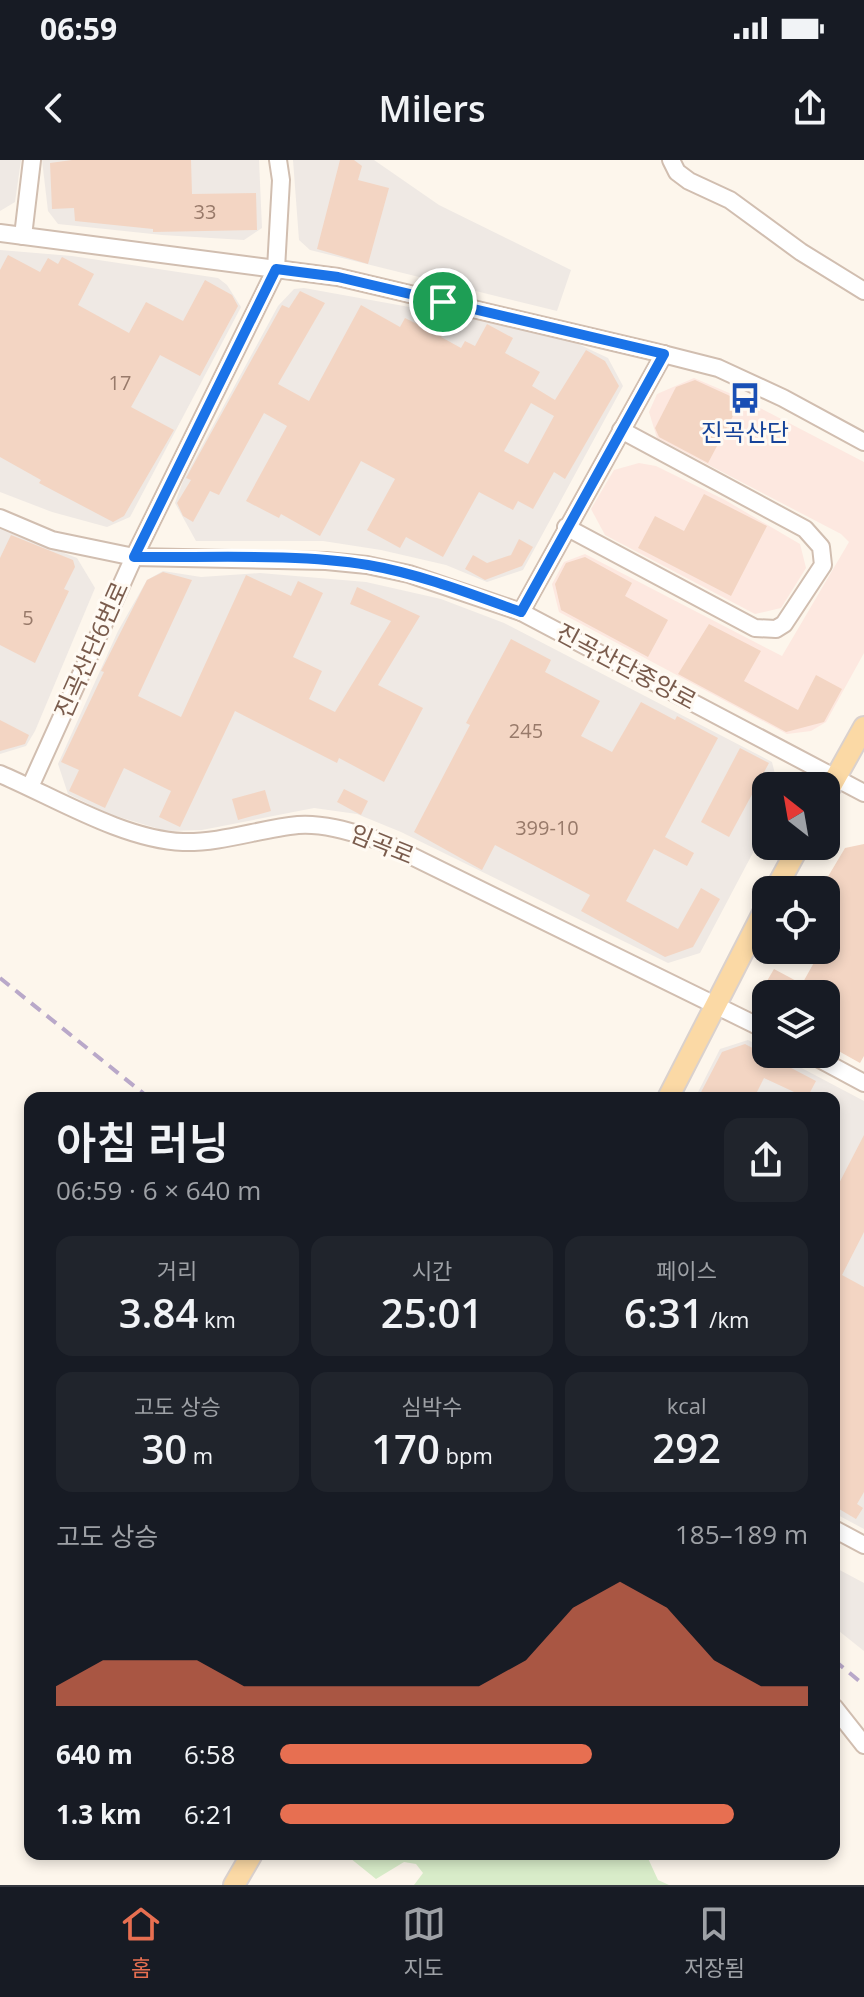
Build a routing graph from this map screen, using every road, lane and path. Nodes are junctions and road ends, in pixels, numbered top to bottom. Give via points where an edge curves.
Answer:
1 (32, 160) edge
2 (278, 160) edge
3 (671, 160) edge
4 (0, 233) edge
5 (23, 236) junction
6 (276, 269) junction
7 (864, 291) edge
8 (664, 354) junction
9 (621, 430) junction
10 (864, 442) edge
11 (0, 518) edge
12 (566, 527) junction
13 (134, 557) junction
14 (521, 612) junction
15 (864, 727) edge
16 (806, 772) edge
17 (839, 772) edge
18 (0, 774) edge
19 (30, 787) junction
20 (840, 788) edge
21 (864, 793) edge
22 (752, 933) edge
23 (714, 1004) junction
24 (752, 1023) edge
25 (836, 1068) edge
26 (864, 1083) edge
27 (671, 1092) edge
28 (840, 1535) edge
29 (864, 1545) edge
30 (840, 1715) edge
31 (864, 1745) edge
32 (249, 1860) edge
33 (234, 1885) edge

1 - 5 street
2 - 6 street, 진곡산단6번로
3 - 7 street via 689,181 730,200
4 - 5 street
5 - 6 street
6 - 8 street via 338,277
6 - 13 street, 진곡산단6번로
8 - 9 street
8 - 10 street via 718,368
9 - 12 street
9 - 12 street via 805,529 821,547 823,565 784,624 755,628
11 - 13 street, 진곡산단중앙로 via 52,540
12 - 14 street
13 - 14 street, 진곡산단중앙로 via 367,565
13 - 19 street, 진곡산단6번로
14 - 16 street, 진곡산단중앙로
15 - 17 main road
18 - 19 street
19 - 23 street, 임곡로 via 128,831 180,842 300,825 341,828 381,841
20 - 21 street, 진곡산단중앙로
22 - 23 main road
23 - 24 street, 임곡로
23 - 27 main road
25 - 26 street
28 - 29 street
30 - 31 street
32 - 33 main road

